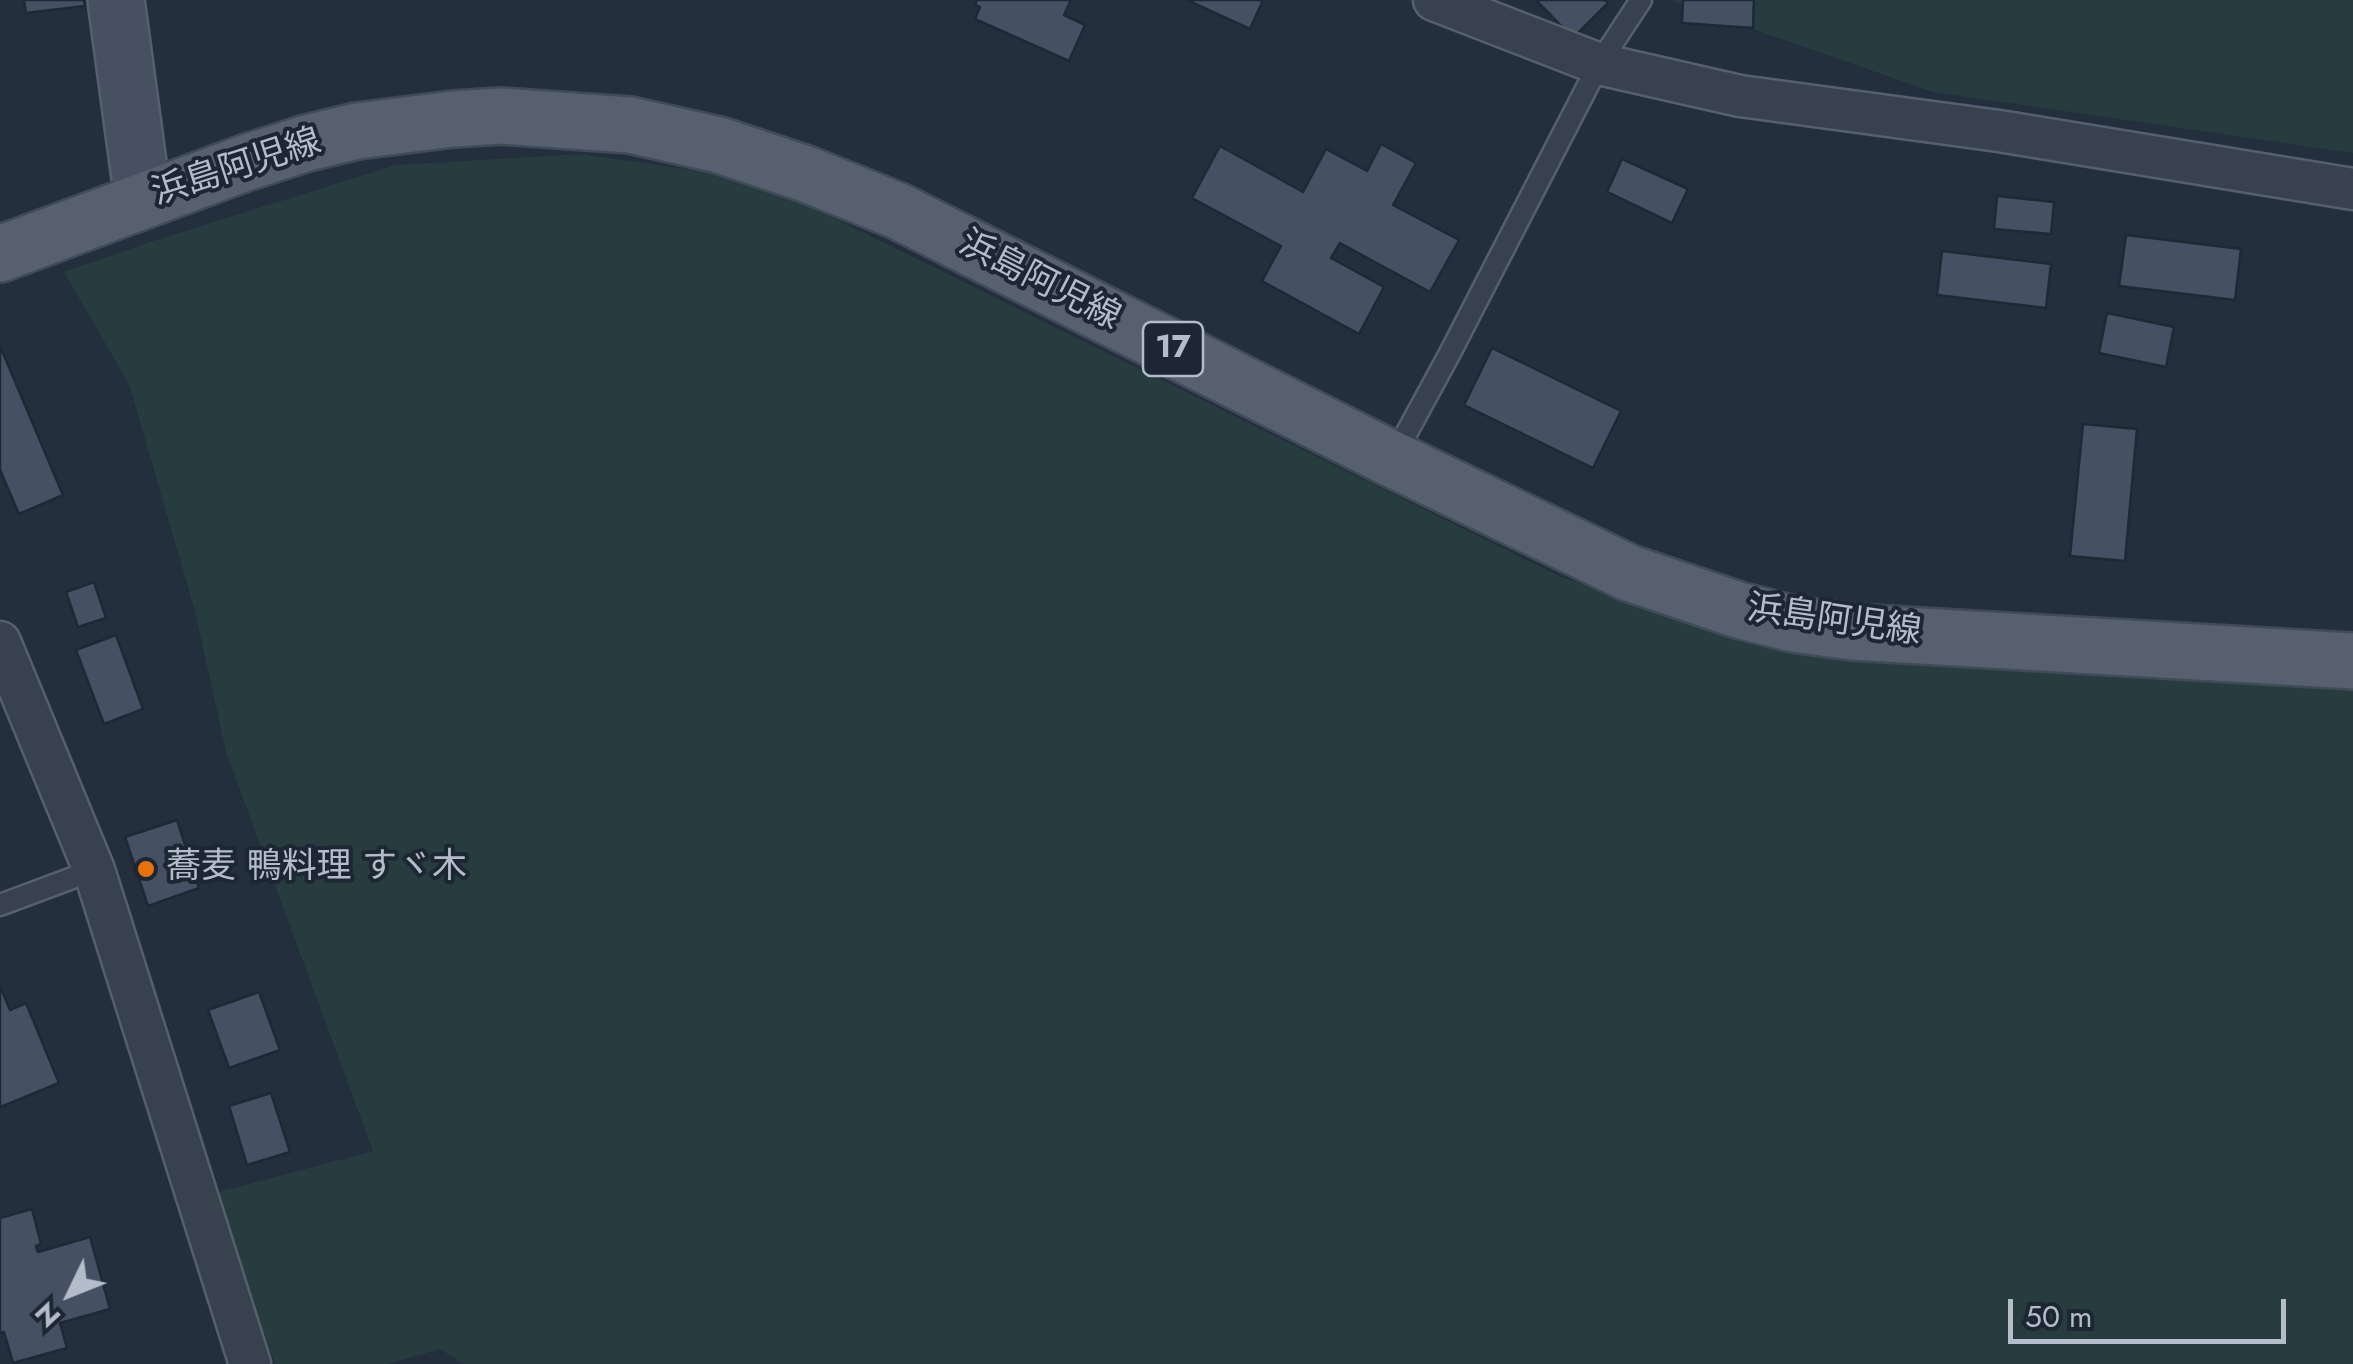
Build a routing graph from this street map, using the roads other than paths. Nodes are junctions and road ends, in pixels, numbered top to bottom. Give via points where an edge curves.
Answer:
1 (116, 0) edge
2 (1434, 0) edge
3 (1640, 0) edge
4 (1599, 64) junction
5 (2353, 189) edge
6 (144, 200) junction
7 (0, 254) edge
8 (1392, 459) junction
9 (0, 642) edge
10 (2353, 661) edge
11 (94, 870) junction
12 (0, 905) edge
13 (250, 1364) edge

1 - 6 street
2 - 4 street
3 - 4 lane
4 - 5 street via 1740,96
4 - 8 lane
6 - 7 main road, 浜島阿児線 / 17
6 - 8 main road, 浜島阿児線 / 17 via 357,132 501,116 630,124 719,145 898,212
8 - 10 main road, 浜島阿児線 / 17 via 1629,573 1794,624
9 - 11 street
11 - 12 lane
11 - 13 street

